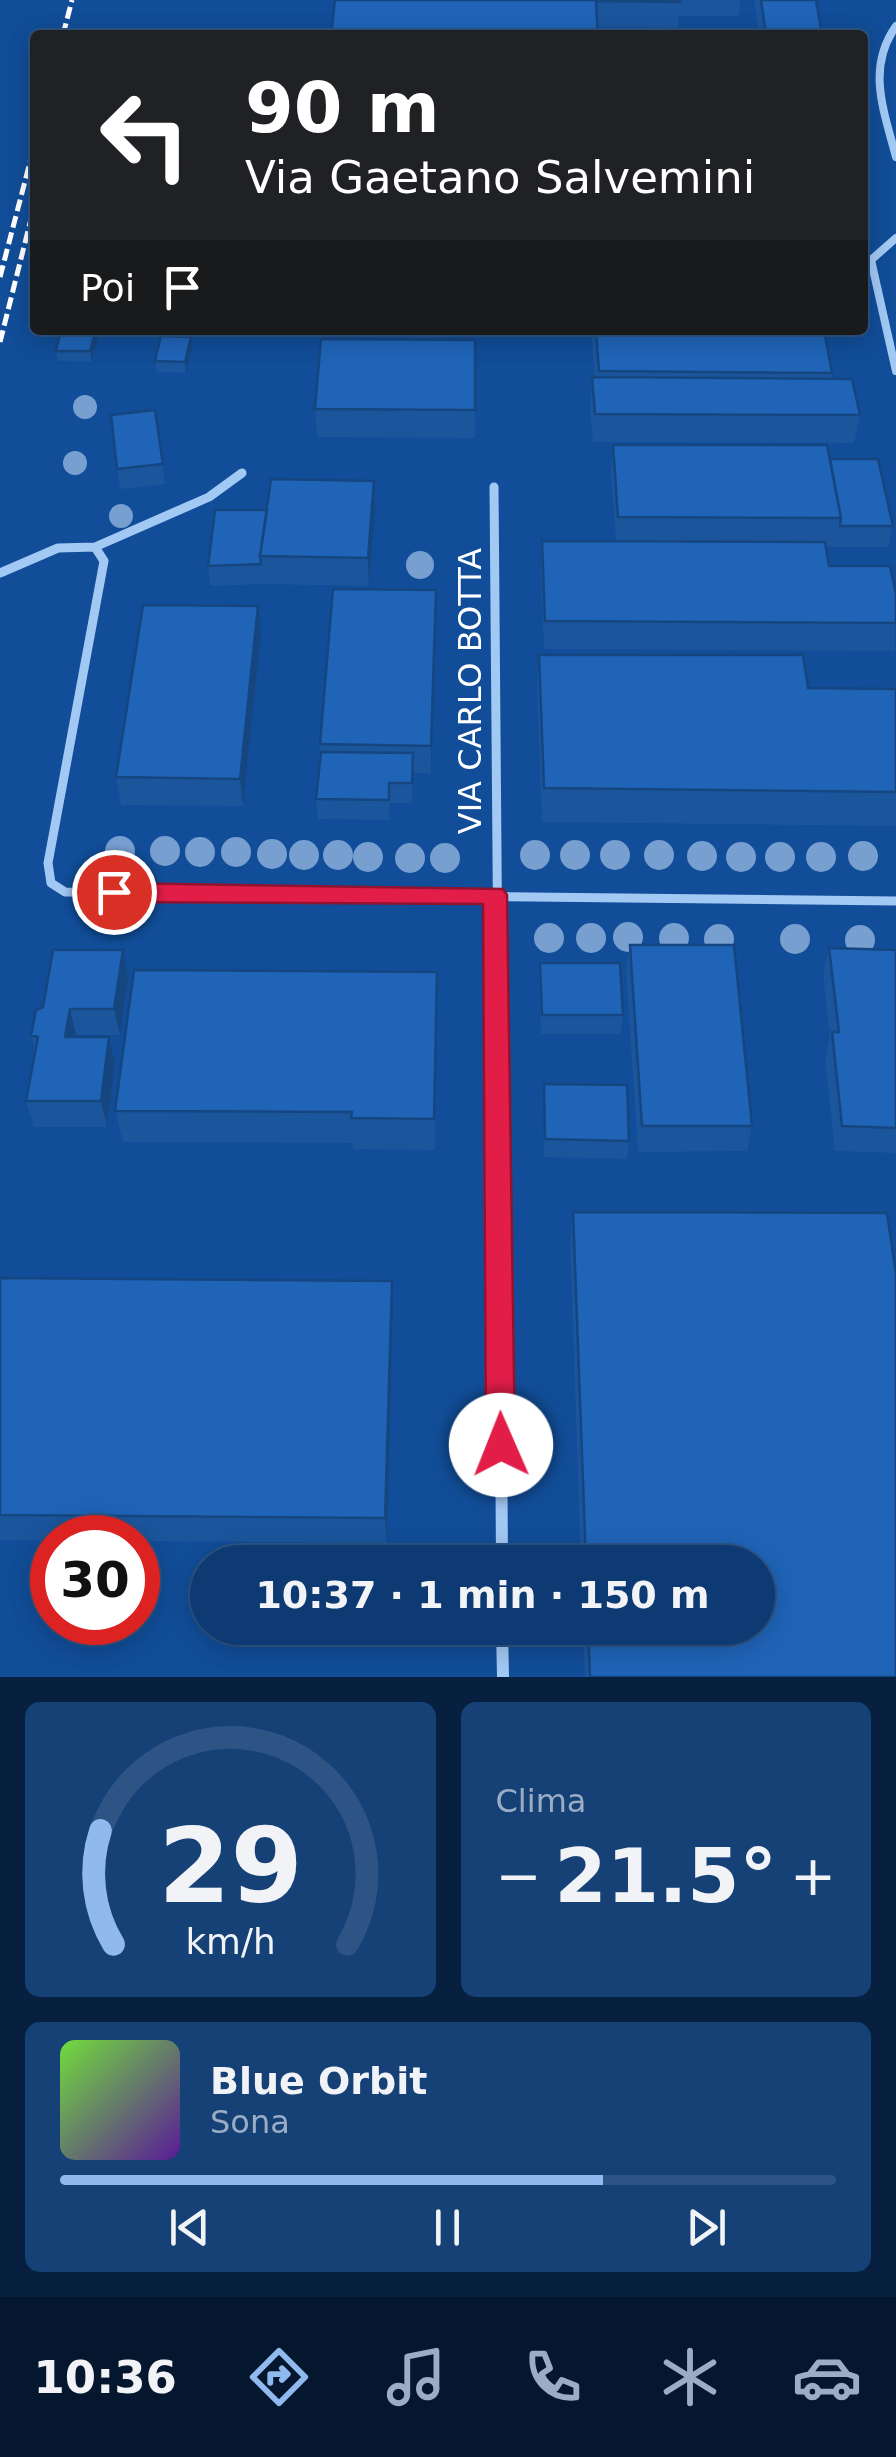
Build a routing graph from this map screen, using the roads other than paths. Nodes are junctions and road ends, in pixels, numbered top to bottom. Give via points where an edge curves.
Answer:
1 (896, 26) edge
2 (896, 158) edge
3 (896, 238) edge
4 (896, 371) edge
5 (242, 473) dead end
6 (494, 487) dead end
7 (95, 547) junction
8 (0, 573) edge
9 (495, 895) junction
10 (896, 901) edge
11 (502, 1545) edge
12 (502, 1645) edge
13 (503, 1677) edge

1 - 2 street via 876,64
3 - 4 street via 871,260
5 - 7 street via 209,497
6 - 9 street, VIA CARLO BOTTA
7 - 8 street via 59,547
7 - 9 street via 104,561 48,874 56,888
9 - 10 street
9 - 11 street, VIA CARLO BOTTA
12 - 13 street

